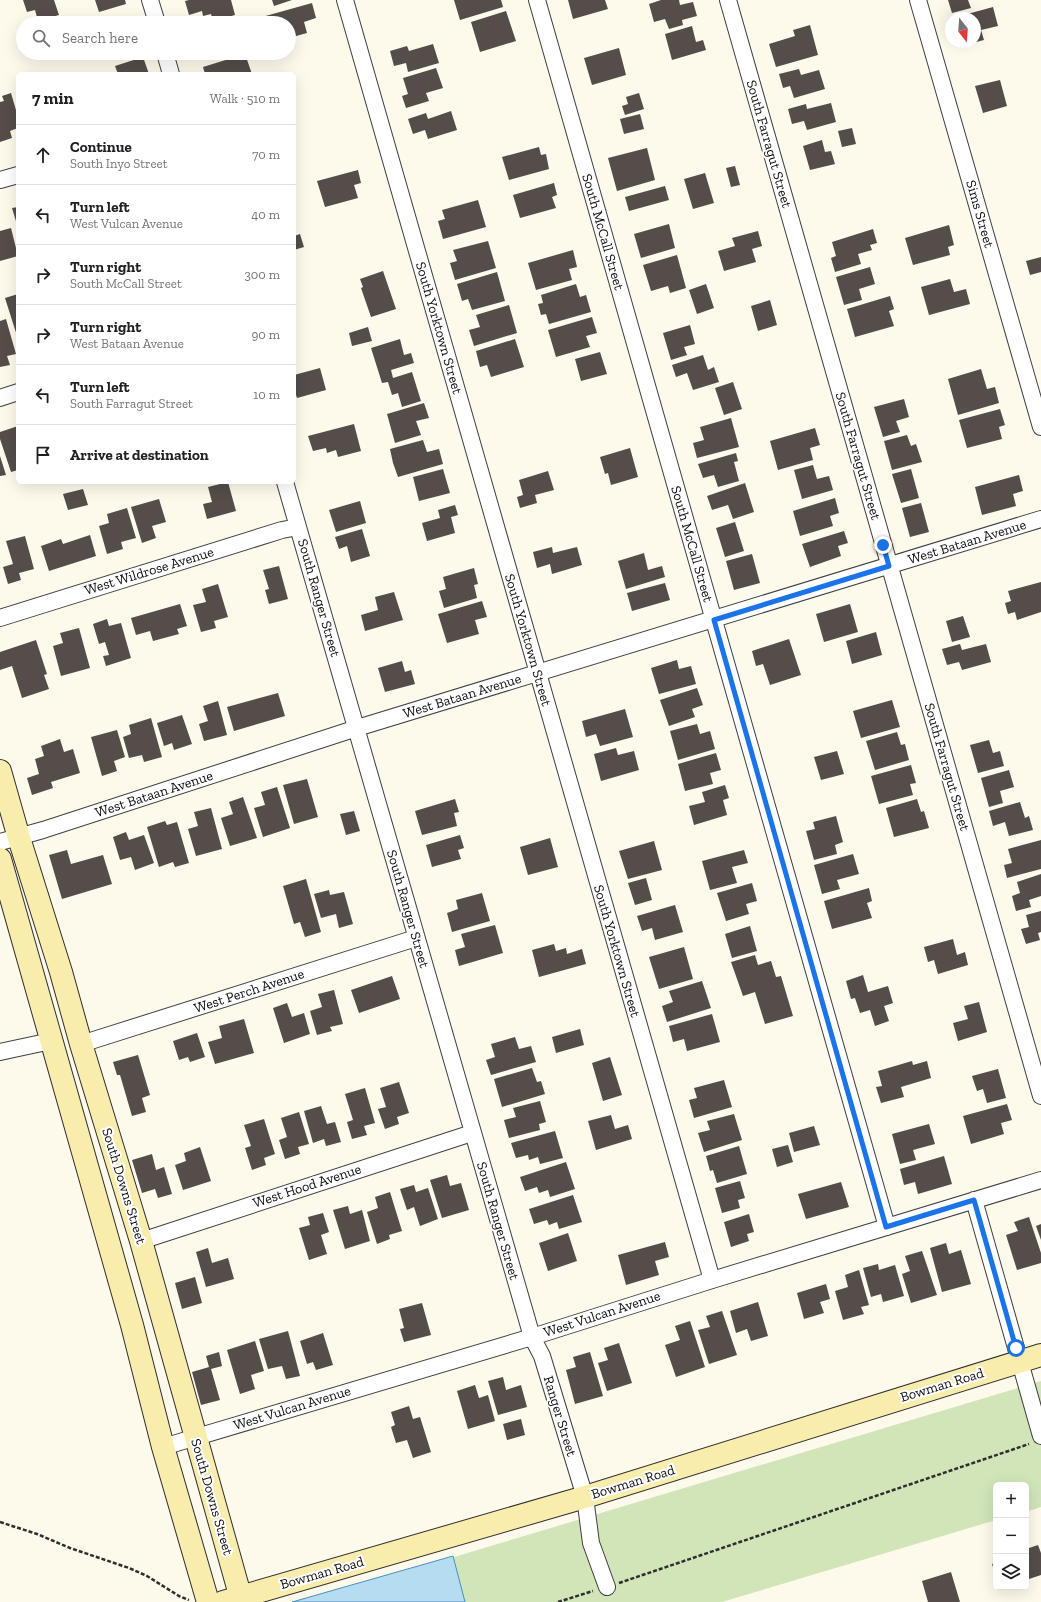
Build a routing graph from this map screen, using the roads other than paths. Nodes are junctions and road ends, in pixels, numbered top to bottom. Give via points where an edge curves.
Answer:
1 (150, 0) edge
2 (345, 0) edge
3 (537, 0) edge
4 (728, 0) edge
5 (918, 0) edge
6 (155, 16) edge
7 (167, 60) edge
8 (170, 72) edge
9 (16, 176) edge
10 (0, 180) edge
11 (16, 393) edge
12 (0, 398) edge
13 (1041, 427) edge
14 (286, 484) edge
15 (1041, 519) edge
16 (298, 527) junction
17 (889, 566) junction
18 (0, 618) edge
19 (714, 620) junction
20 (538, 673) junction
21 (357, 728) junction
22 (0, 771) edge
23 (9, 840) edge
24 (0, 859) edge
25 (416, 938) junction
26 (51, 1041) junction
27 (82, 1044) junction
28 (0, 1052) edge
29 (1041, 1096) edge
30 (472, 1133) junction
31 (1041, 1180) edge
32 (974, 1200) junction
33 (886, 1227) junction
34 (141, 1241) junction
35 (712, 1280) junction
36 (532, 1336) junction
37 (1041, 1355) edge
38 (1020, 1361) junction
39 (195, 1437) junction
40 (1037, 1439) edge
41 (163, 1447) junction
42 (585, 1497) junction
43 (607, 1587) road end
44 (235, 1600) edge
45 (199, 1601) edge

1 - 6 street
2 - 20 street, South Yorktown Street
3 - 19 street, South McCall Street
4 - 17 street, South Farragut Street
5 - 13 street, Sims Street
7 - 8 street
9 - 10 street
11 - 12 street
14 - 16 street, South Ranger Street
15 - 17 street, West Bataan Avenue
16 - 18 street, West Wildrose Avenue via 274,532
16 - 21 street, South Ranger Street
17 - 19 street, West Bataan Avenue
17 - 29 street, South Farragut Street
19 - 20 street, West Bataan Avenue
19 - 33 street, South McCall Street
20 - 21 street, West Bataan Avenue
20 - 35 street, South Yorktown Street
21 - 23 street, West Bataan Avenue
21 - 25 street, South Ranger Street
22 - 23 main road, South Downs Street
23 - 27 main road, South Downs Street via 61,972
24 - 26 main road, South Downs Street
25 - 27 street, West Perch Avenue
25 - 30 street, South Ranger Street
26 - 28 street
26 - 41 main road, South Downs Street via 132,1325
27 - 34 main road, South Downs Street
30 - 34 street, West Hood Avenue
30 - 36 street, South Ranger Street
31 - 32 street, West Vulcan Avenue
32 - 33 street, West Vulcan Avenue
32 - 38 street
33 - 35 street, West Vulcan Avenue
34 - 39 main road, South Downs Street
35 - 36 street, West Vulcan Avenue
36 - 39 street, West Vulcan Avenue
36 - 42 street, Ranger Street via 542,1356
37 - 38 main road, Bowman Road
38 - 40 street
38 - 42 main road, Bowman Road
39 - 41 street, West Vulcan Avenue
39 - 44 main road, South Downs Street
41 - 45 main road, South Downs Street
42 - 43 street, Ranger Street via 591,1543
42 - 44 main road, Bowman Road

